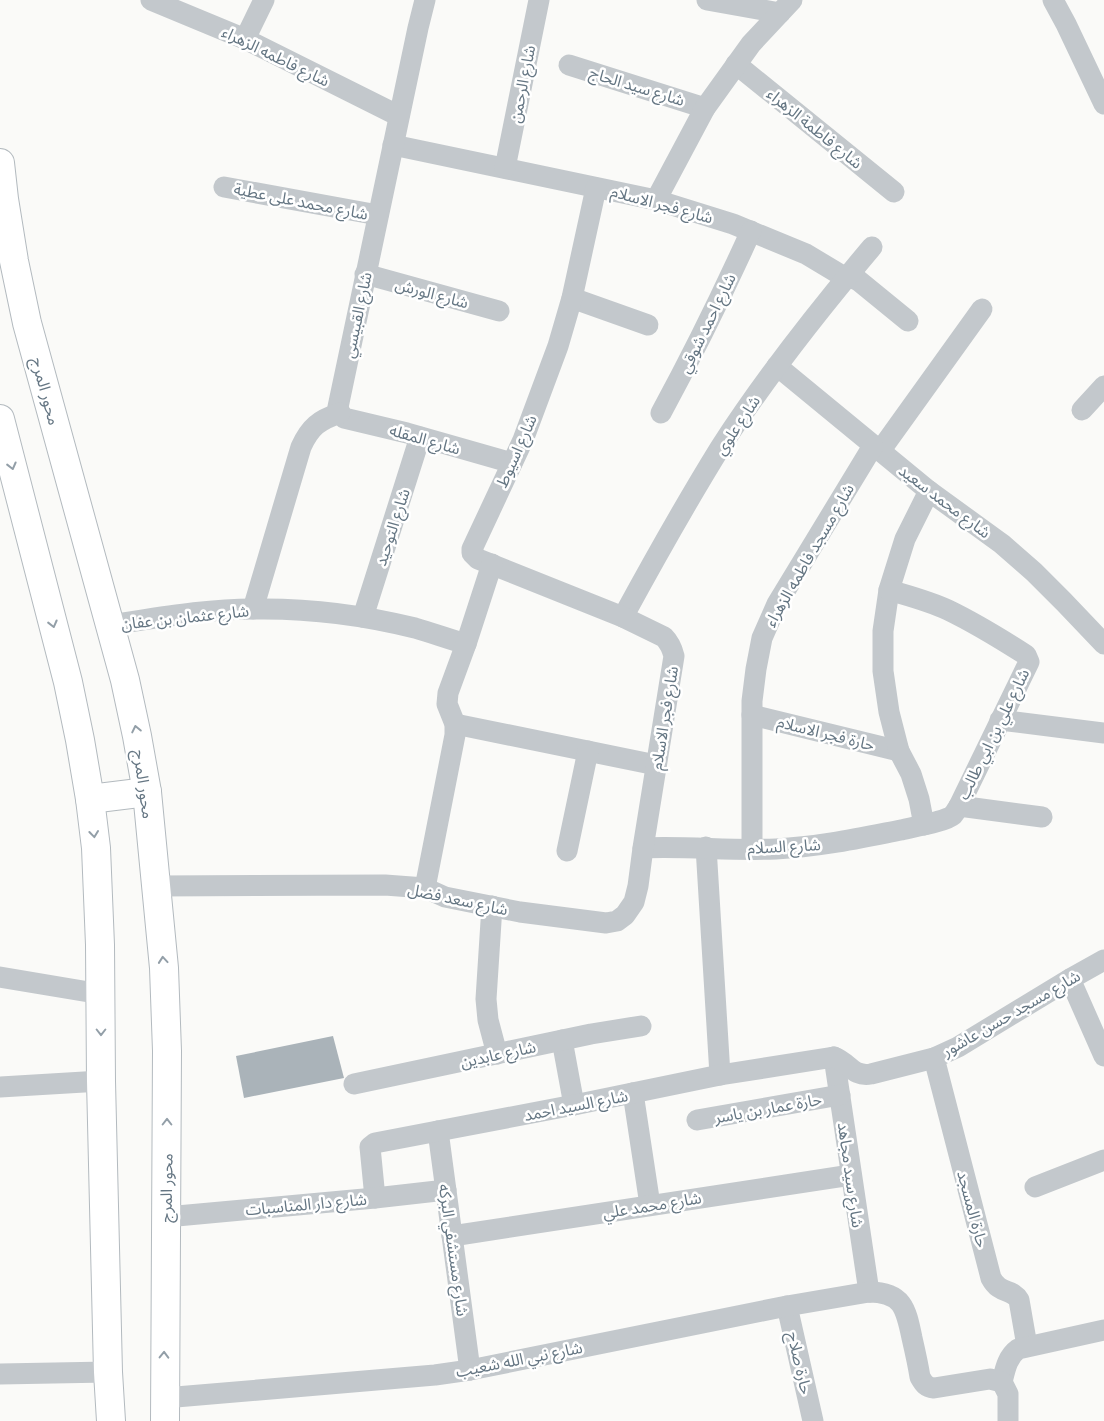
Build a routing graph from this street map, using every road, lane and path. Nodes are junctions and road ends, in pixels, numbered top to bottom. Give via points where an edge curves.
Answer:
1 (264, 0) edge
2 (425, 0) edge
3 (539, 0) edge
4 (707, 0) edge
5 (1053, 0) edge
6 (161, 2) edge
7 (786, 6) edge
8 (245, 39) junction
9 (736, 64) junction
10 (569, 65) dead end
11 (1104, 104) edge
12 (706, 108) junction
13 (399, 116) junction
14 (393, 145) junction
15 (0, 163) edge
16 (505, 168) junction
17 (224, 187) dead end
18 (596, 188) junction
19 (894, 192) dead end
20 (656, 200) junction
21 (378, 215) junction
22 (751, 231) junction
23 (872, 247) dead end
24 (366, 274) junction
25 (846, 278) junction
26 (572, 298) junction
27 (982, 309) dead end
28 (499, 311) dead end
29 (908, 321) dead end
30 (648, 325) dead end
31 (777, 366) junction
32 (1104, 386) edge
33 (1082, 410) dead end
34 (340, 413) junction
35 (661, 413) dead end
36 (0, 419) edge
37 (420, 437) junction
38 (877, 449) junction
39 (512, 463) junction
40 (930, 491) junction
41 (492, 564) junction
42 (889, 590) junction
43 (253, 609) junction
44 (622, 616) junction
45 (363, 617) junction
46 (110, 625) junction
47 (466, 644) junction
48 (1104, 644) edge
49 (752, 715) junction
50 (1000, 720) junction
51 (454, 724) junction
52 (1104, 734) edge
53 (899, 751) junction
54 (588, 752) junction
55 (656, 765) junction
56 (147, 792) junction
57 (90, 799) junction
58 (959, 806) junction
59 (1042, 817) dead end
60 (924, 825) junction
61 (706, 847) junction
62 (642, 848) junction
63 (752, 848) junction
64 (567, 851) dead end
65 (157, 886) junction
66 (425, 888) junction
67 (492, 906) junction
68 (1104, 960) edge
69 (0, 977) edge
70 (1070, 979) junction
71 (101, 994) junction
72 (642, 1026) dead end
73 (562, 1040) junction
74 (497, 1054) junction
75 (1104, 1056) edge
76 (834, 1057) junction
77 (934, 1058) junction
78 (720, 1075) junction
79 (101, 1081) junction
80 (354, 1084) dead end
81 (0, 1087) edge
82 (633, 1093) junction
83 (840, 1095) junction
84 (574, 1105) junction
85 (697, 1120) dead end
86 (438, 1131) junction
87 (1104, 1160) edge
88 (851, 1174) junction
89 (1035, 1187) dead end
90 (446, 1190) junction
91 (375, 1198) junction
92 (650, 1206) junction
93 (166, 1217) junction
94 (452, 1236) junction
95 (869, 1292) junction
96 (787, 1306) junction
97 (1104, 1330) edge
98 (1027, 1346) junction
99 (470, 1370) junction
100 (108, 1372) junction
101 (0, 1374) edge
102 (1002, 1382) junction
103 (164, 1409) edge
104 (111, 1421) edge
105 (813, 1421) edge
106 (1008, 1421) edge

1 - 8 street
2 - 13 street, شارع القبيسي
3 - 16 street, شارع الرحمن
4 - 7 street
5 - 11 street
6 - 8 street, شارع فاطمه الزهراء
7 - 9 street
8 - 13 street, شارع فاطمه الزهراء
9 - 12 street
9 - 19 street, شارع فاطمة الزهراء
10 - 12 street, شارع سيد الحاج
12 - 20 street
13 - 14 street, شارع القبيسي
14 - 16 street, شارع فجر الاسلام
14 - 21 street, شارع القبيسي
15 - 46 main road, محور المرج via 14,261 28,323
16 - 18 street, شارع فجر الاسلام
17 - 21 street, شارع محمد على عطية
18 - 20 street, شارع فجر الاسلام
18 - 26 street, شارع اسيوط
20 - 22 street, شارع فجر الاسلام
21 - 24 street, شارع القبيسي
22 - 25 street, شارع فجر الاسلام via 806,254
22 - 35 street, شارع احمد شوقي via 693,354
23 - 25 street, شارع علوي
24 - 28 street, شارع الورش
24 - 34 street, شارع القبيسي via 338,407
25 - 29 street, شارع فجر الاسلام via 859,281
25 - 31 street, شارع علوي
26 - 30 street
26 - 39 street, شارع اسيوط via 524,440
27 - 38 street, شارع مسجد فاطمه الزهراء
31 - 38 street, شارع محمد سعيد
31 - 44 street, شارع علوي via 721,447
32 - 33 street
34 - 37 street, شارع المقله via 344,418
34 - 43 street via 316,425 301,447
36 -> 57 main road via 68,682
37 - 39 street, شارع المقله
37 - 45 street, شارع التوحيد
38 - 40 street, شارع محمد سعيد
38 - 49 street, شارع مسجد فاطمه الزهراء via 773,612 762,638
39 - 41 street, شارع اسيوط via 472,549 478,559
40 - 42 street via 905,539
40 - 48 street, شارع محمد سعيد via 1034,572
41 - 44 street, شارع اسيوط
41 - 47 street
42 - 50 street, شارع علي بن ابي طالب via 948,610 1026,655 1029,662
42 - 53 street via 883,630 883,671
43 - 45 street, شارع عثمان بن عفان via 308,610
43 - 46 street, شارع عثمان بن عفان via 197,612
44 - 55 street, شارع فجر الاسلام via 664,637 674,656
45 - 47 street, شارع عثمان بن عفان via 415,628
56 -> 46 main road, محور المرج via 125,680
47 - 51 street via 448,694 447,704
49 - 53 street, حارة فجر الاسلام
49 - 63 street, شارع مسجد فاطمه الزهراء
50 - 52 street
50 - 58 street, شارع علي بن ابي طالب
51 - 54 street
51 - 66 street via 456,735
53 - 60 street via 919,799
54 - 55 street
54 - 64 street
55 - 62 street, شارع فجر الاسلام
56 - 57 main road
56 - 65 main road, محور المرج
57 -> 71 main road via 99,896
58 - 59 street
58 - 60 street, شارع علي بن ابي طالب via 952,816
60 - 63 street, شارع السلام via 845,842
61 - 62 street, شارع السلام
61 - 63 street, شارع السلام
61 - 78 street
62 - 67 street, شارع سعد فضل via 634,902 617,921 606,923
65 - 66 street, شارع سعد فضل via 385,885
93 -> 65 main road, محور المرج via 167,1051
66 - 67 street, شارع سعد فضل via 446,897
67 - 74 street via 486,999
68 - 70 street, شارع مسجد حسن عاشور
69 - 71 street
70 - 75 street
70 - 77 street, شارع مسجد حسن عاشور
71 -> 79 main road
72 - 73 street, شارع عابدين
73 - 74 street, شارع عابدين
73 - 84 street
74 - 80 street, شارع عابدين
76 - 77 street, شارع مسجد حسن عاشور via 864,1075
76 - 78 street, شارع السيد احمد
76 - 83 street, شارع سيد مجاهد
77 - 98 street, حارة المسجد via 991,1278 1000,1289 1011,1292 1019,1300
78 - 82 street, شارع السيد احمد
79 - 81 street
79 - 100 main road
82 - 84 street, شارع السيد احمد
82 - 92 street
83 - 85 street, حارة عمار بن ياسر
83 - 88 street, شارع سيد مجاهد
84 - 86 street, شارع السيد احمد
86 - 90 street, شارع مستشفي البركه
86 - 91 street, شارع السيد احمد via 372,1144
87 - 89 street
88 - 92 street, شارع محمد علي
88 - 95 street, شارع سيد مجاهد
90 - 91 street, شارع دار المناسبات
90 - 94 street, شارع مستشفي البركه
91 - 93 street, شارع دار المناسبات
92 - 94 street, شارع محمد علي
103 -> 93 main road, محور المرج
94 - 99 street, شارع مستشفي البركه
95 - 96 street, شارع نبي الله شعيب
95 - 102 street via 881,1292 902,1305 908,1316 920,1377 928,1387 990,1379
96 - 99 street, شارع نبي الله شعيب
96 - 105 street, حارة صلاح
97 - 98 street
98 - 102 street via 1012,1354
99 - 103 street, شارع نبي الله شعيب
100 - 101 street
100 - 104 main road
102 - 106 street via 1008,1394

